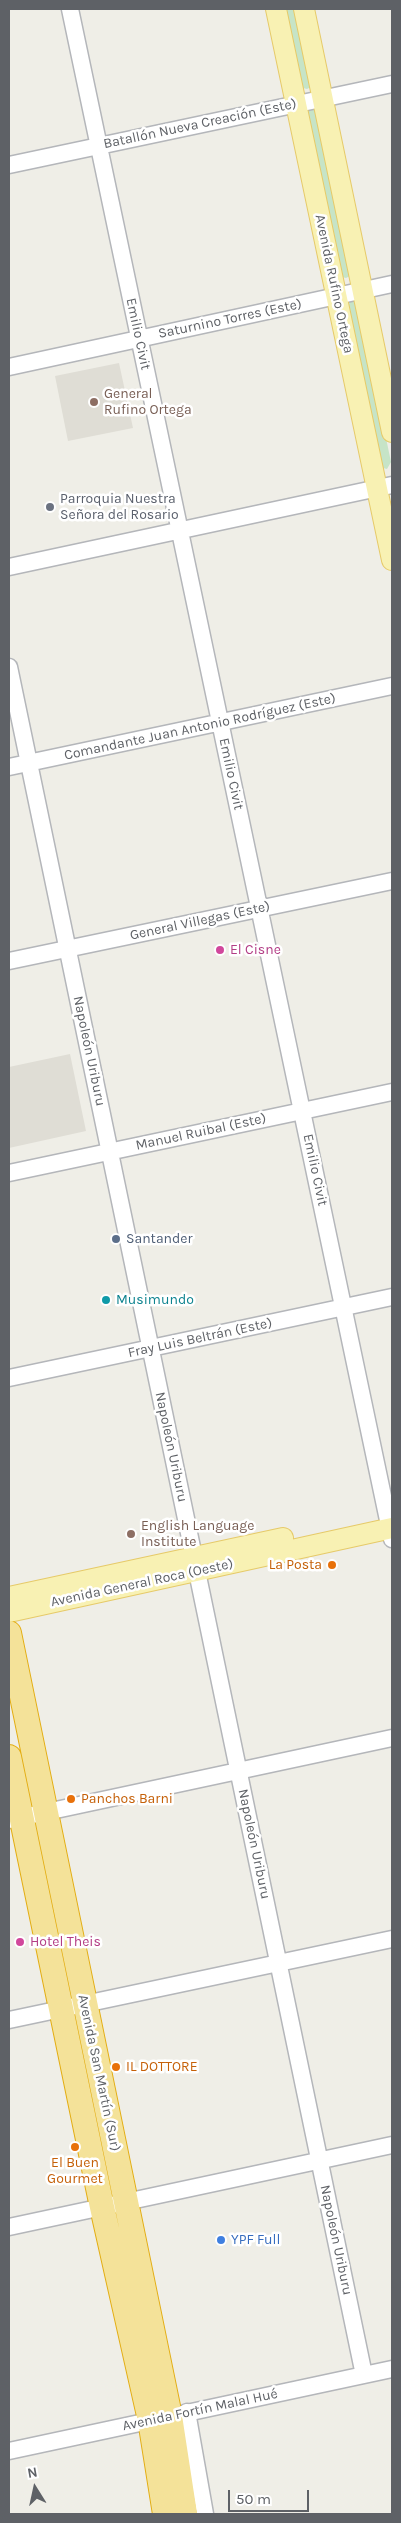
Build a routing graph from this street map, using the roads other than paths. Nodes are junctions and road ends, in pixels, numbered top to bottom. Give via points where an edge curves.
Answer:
1 (70, 9) edge
2 (276, 9) edge
3 (304, 9) edge
4 (392, 84) edge
5 (322, 98) junction
6 (296, 104) junction
7 (99, 146) junction
8 (9, 164) edge
9 (392, 284) edge
10 (363, 291) junction
11 (337, 296) junction
12 (139, 339) junction
13 (9, 367) edge
14 (392, 432) edge
15 (385, 487) edge
16 (180, 530) junction
17 (392, 560) edge
18 (9, 567) edge
19 (9, 667) edge
20 (392, 686) edge
21 (220, 722) junction
22 (29, 763) junction
23 (9, 767) edge
24 (392, 881) edge
25 (259, 909) junction
26 (67, 949) junction
27 (9, 961) edge
28 (392, 1092) edge
29 (302, 1111) junction
30 (110, 1152) junction
31 (9, 1173) edge
32 (392, 1297) edge
33 (344, 1308) junction
34 (150, 1348) junction
35 (9, 1378) edge
36 (391, 1525) edge
37 (195, 1565) junction
38 (9, 1597) edge
39 (9, 1612) edge
40 (9, 1634) edge
41 (392, 1738) edge
42 (9, 1757) edge
43 (238, 1771) junction
44 (46, 1812) junction
45 (15, 1819) edge
46 (392, 1939) edge
47 (278, 1963) junction
48 (85, 2004) junction
49 (61, 2009) junction
50 (9, 2020) edge
51 (392, 2145) edge
52 (319, 2161) junction
53 (126, 2202) junction
54 (102, 2207) junction
55 (9, 2227) edge
56 (392, 2369) edge
57 (364, 2375) junction
58 (169, 2416) junction
59 (9, 2451) edge
60 (165, 2514) edge
61 (185, 2514) edge
62 (205, 2514) edge

1 - 7 street, Emilio Civit
2 - 6 main road, Avenida Rufino Ortega
3 - 5 main road, Avenida Rufino Ortega
4 - 5 street, Batallón Nueva Creación (Este)
5 - 6 street, Batallón Nueva Creación (Este)
5 - 10 main road, Avenida Rufino Ortega
6 - 7 street, Batallón Nueva Creación (Este)
6 - 11 main road, Avenida Rufino Ortega
7 - 8 street, Batallón Nueva Creación (Este)
7 - 12 street, Emilio Civit
9 - 10 street, Saturnino Torres (Este)
10 - 11 street, Saturnino Torres (Este)
10 - 14 main road, Avenida Rufino Ortega
11 - 12 street, Saturnino Torres (Este)
11 - 15 main road, Avenida Rufino Ortega
12 - 13 street, Saturnino Torres (Este)
12 - 16 street, Emilio Civit
15 - 16 street
15 - 17 main road, Avenida Rufino Ortega
16 - 18 street
16 - 21 street, Emilio Civit
19 - 22 street, Napoleón Uriburu
20 - 21 street, Comandante Juan Antonio Rodríguez (Este)
21 - 22 street, Comandante Juan Antonio Rodríguez (Este)
21 - 25 street, Emilio Civit
22 - 23 street, Comandante Juan Antonio Rodríguez (Este)
22 - 26 street, Napoleón Uriburu
24 - 25 street, General Villegas (Este)
25 - 26 street, General Villegas (Este)
25 - 29 street, Emilio Civit
26 - 27 street, General Villegas (Este)
26 - 30 street, Napoleón Uriburu
28 - 29 street, Manuel Ruibal (Este)
29 - 30 street, Manuel Ruibal (Este)
29 - 33 street, Emilio Civit
30 - 31 street, Manuel Ruibal (Este)
30 - 34 street, Napoleón Uriburu
32 - 33 street, Fray Luis Beltrán (Este)
33 - 34 street, Fray Luis Beltrán (Este)
33 - 36 street, Emilio Civit
34 - 35 street, Fray Luis Beltrán (Este)
34 - 37 street, Napoleón Uriburu
36 - 37 main road
37 - 38 main road
37 - 39 main road, Avenida General Roca (Oeste)
37 - 43 street, Napoleón Uriburu
40 - 44 highway, Avenida San Martín (Sur)
41 - 43 street
42 - 45 highway, Avenida San Martín (Sur)
43 - 44 street
43 - 47 street, Napoleón Uriburu
44 - 45 street
44 - 48 highway, Avenida San Martín (Sur)
45 - 49 highway, Avenida San Martín (Sur)
46 - 47 street
47 - 48 street
47 - 52 street, Napoleón Uriburu
48 - 49 street
48 - 53 highway, Avenida San Martín (Sur)
49 - 50 street
49 - 54 highway, Avenida San Martín (Sur)
51 - 52 street
52 - 53 street
52 - 57 street, Napoleón Uriburu
53 - 54 street
53 - 58 highway, Avenida San Martín (Sur)
54 - 55 street
54 - 58 highway, Avenida San Martín (Sur)
56 - 57 street, Avenida Fortín Malal Hué
57 - 58 street, Avenida Fortín Malal Hué
58 - 59 street, Avenida Fortín Malal Hué
58 - 60 highway, Avenida San Martín (Sur)
58 - 61 highway, Avenida San Martín (Sur)
58 - 62 street

